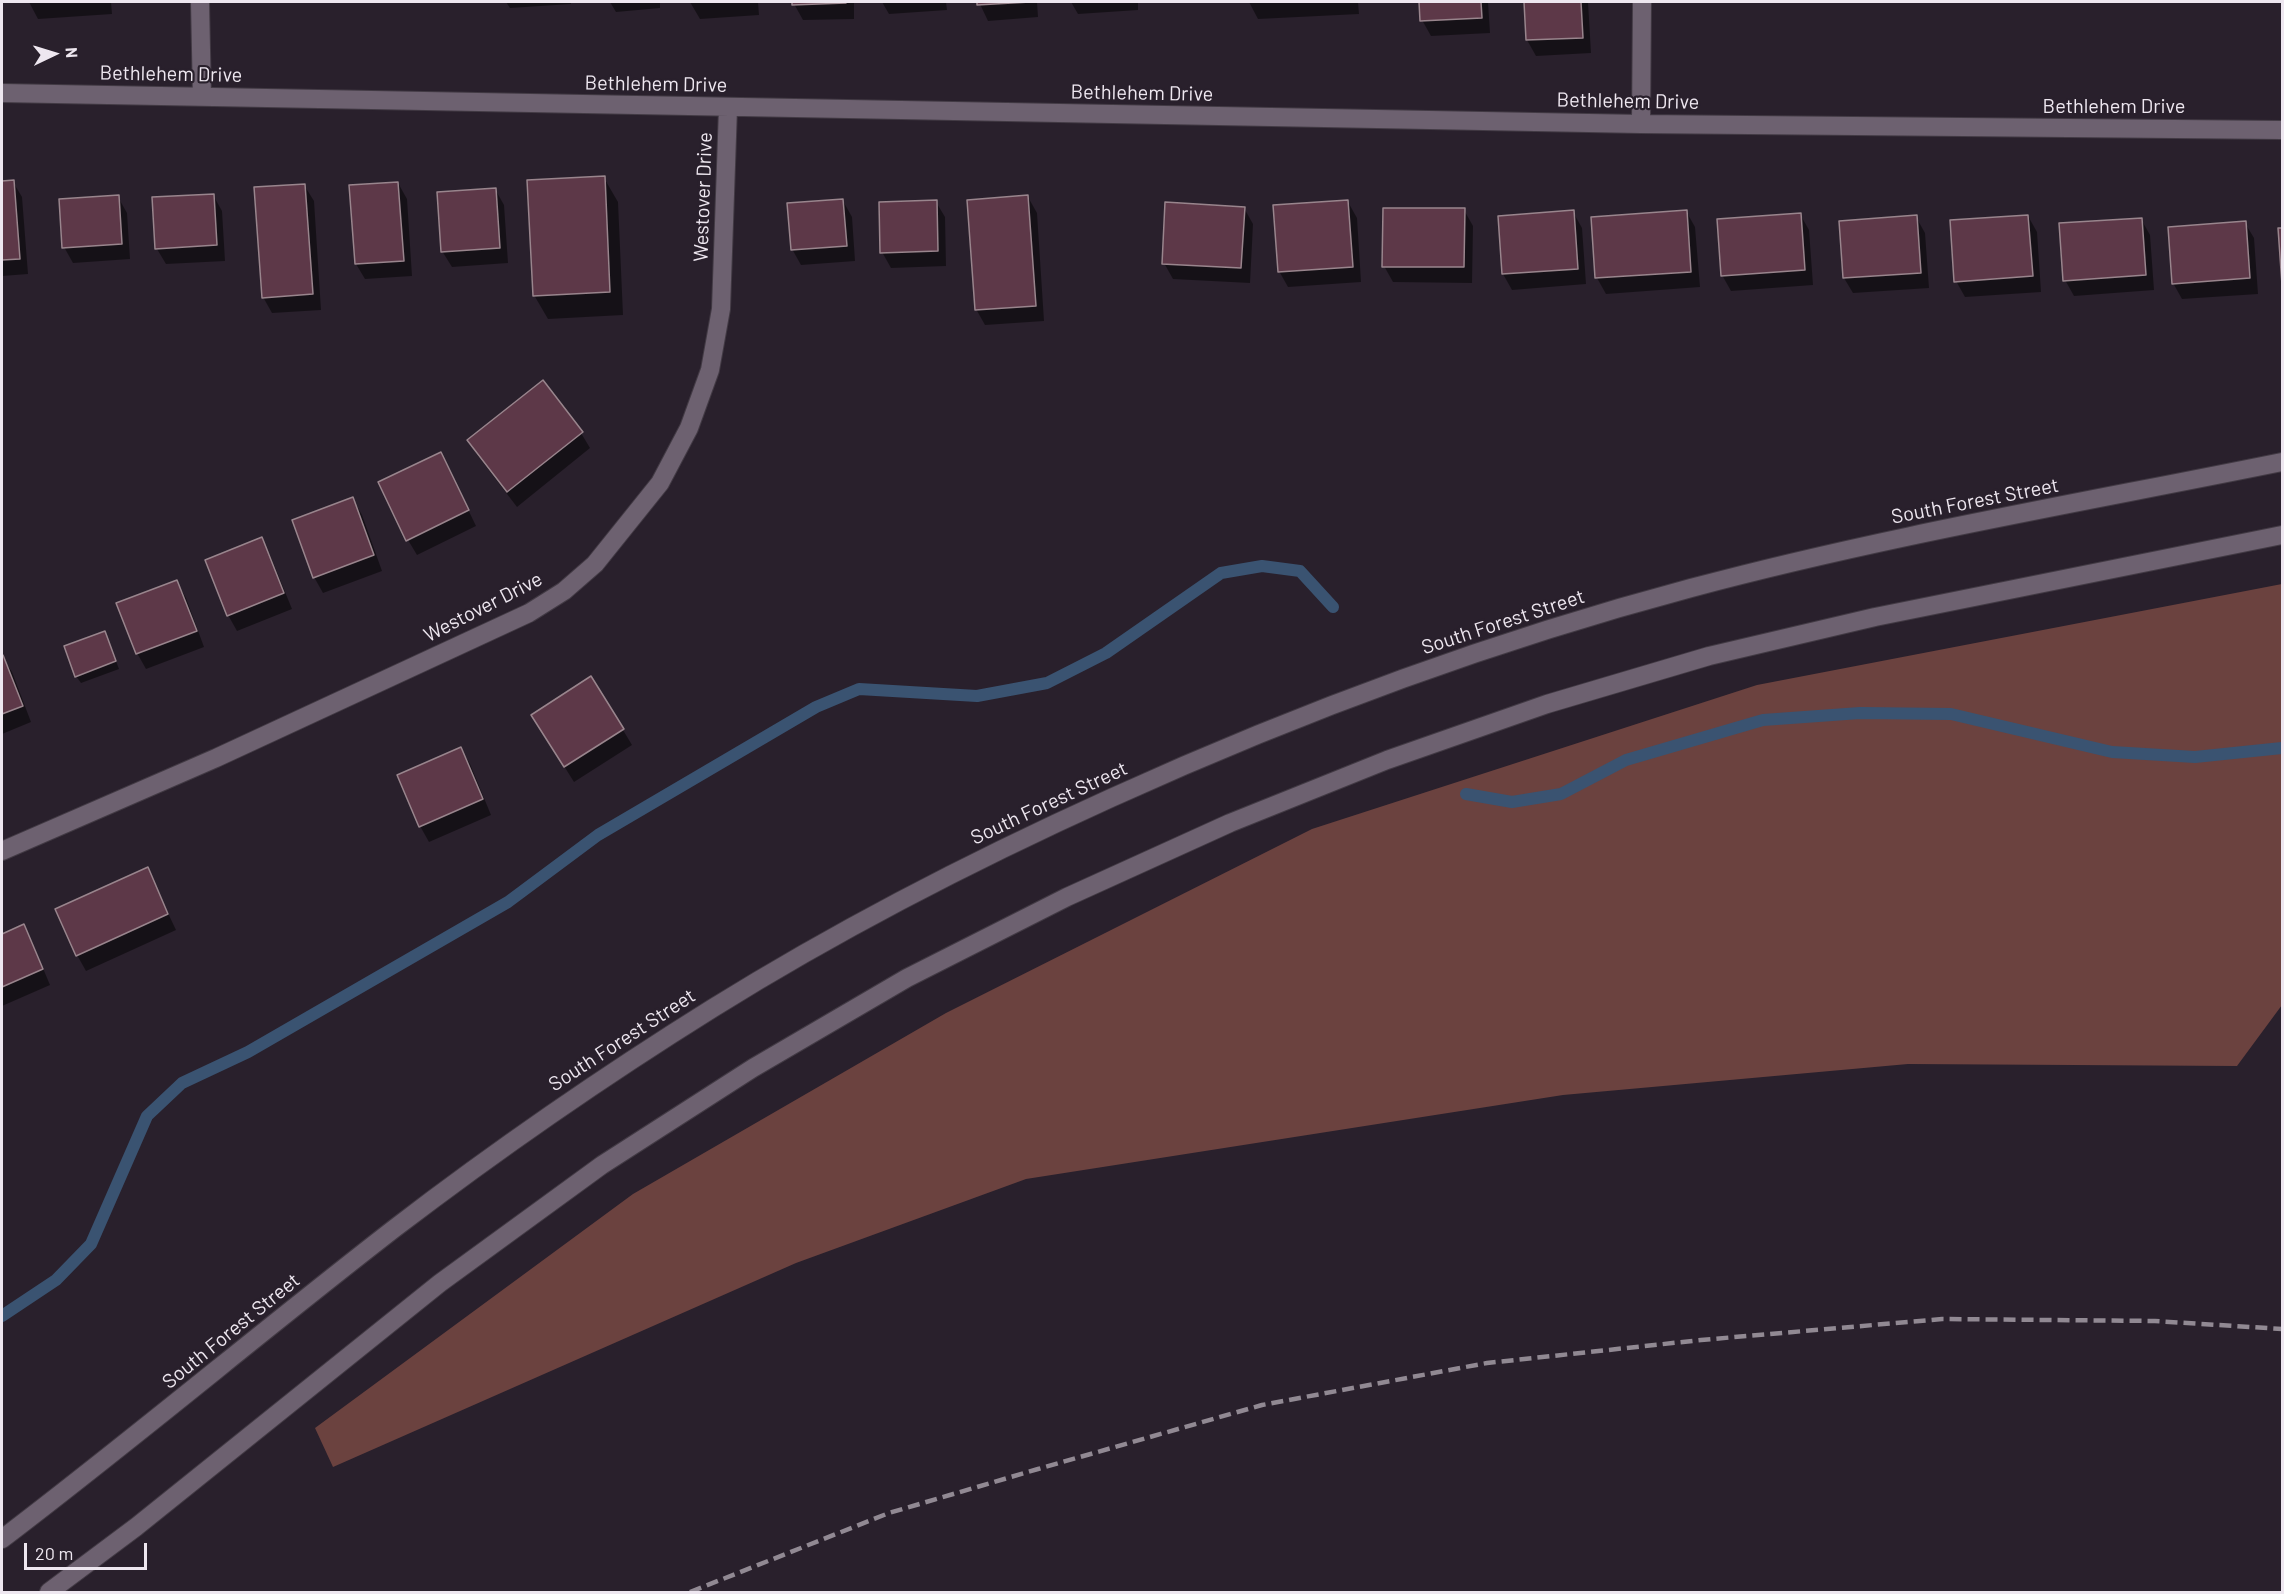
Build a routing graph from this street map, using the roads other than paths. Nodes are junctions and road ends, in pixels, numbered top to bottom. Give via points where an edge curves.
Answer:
1 (200, 2) edge
2 (1642, 2) edge
3 (2, 93) edge
4 (202, 97) junction
5 (728, 108) junction
6 (1641, 124) junction
7 (2283, 130) edge
8 (2283, 462) edge
9 (2283, 535) edge
10 (2, 852) edge
11 (2, 1539) edge
12 (49, 1593) edge

1 - 4 street
2 - 6 street
3 - 4 street, Bethlehem Drive
4 - 5 street, Bethlehem Drive
5 - 6 street, Bethlehem Drive
5 - 10 street, Westover Drive via 722,309 710,370 689,428 660,483 595,564 564,591 529,613
6 - 7 street, Bethlehem Drive
8 - 11 street, South Forest Street via 1860,547 1692,587 1526,636 1363,692 1202,757 1036,832 853,927 715,1007 561,1107 397,1227
9 - 12 street via 1875,617 1709,656 1548,704 1388,759 1230,822 1067,897 908,978 753,1068 602,1165 440,1283

